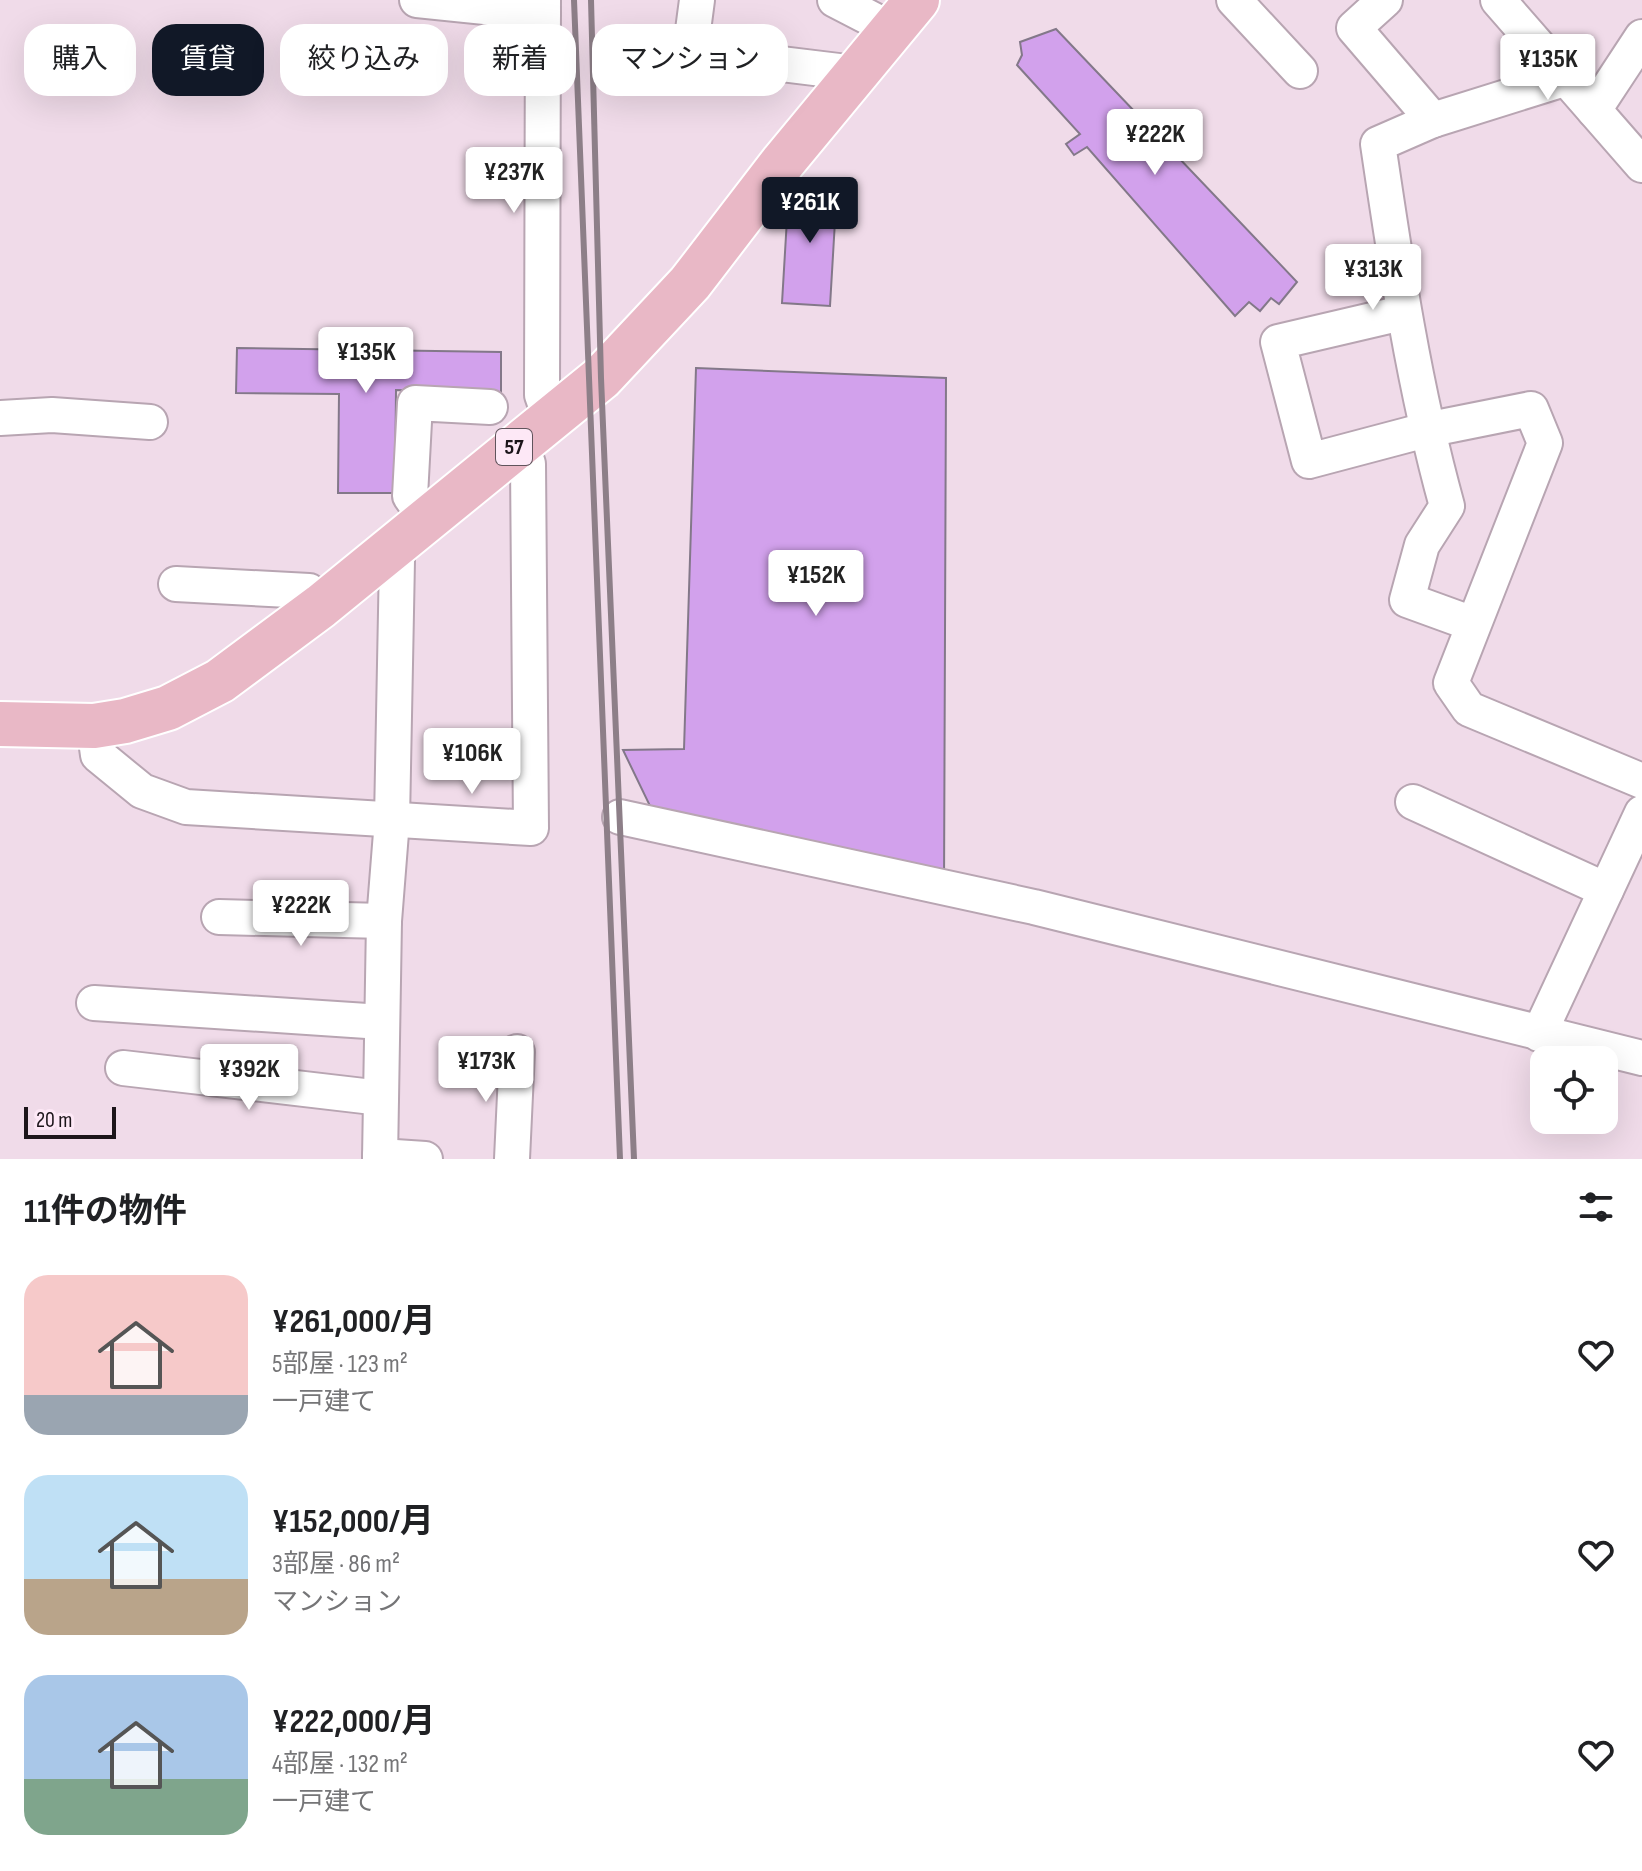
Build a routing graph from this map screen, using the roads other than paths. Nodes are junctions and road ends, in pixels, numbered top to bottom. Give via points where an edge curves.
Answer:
1 (417, 0) edge
2 (697, 0) edge
3 (835, 0) edge
4 (1234, 0) edge
5 (1385, 0) edge
6 (1498, 0) edge
7 (543, 7) edge
8 (904, 14) edge
9 (1642, 37) edge
10 (1300, 71) dead end
11 (855, 73) junction
12 (1567, 78) junction
13 (1594, 110) junction
14 (1433, 120) junction
15 (1642, 165) edge
16 (1402, 313) junction
17 (490, 407) dead end
18 (0, 418) edge
19 (150, 422) dead end
20 (535, 430) junction
21 (1426, 430) junction
22 (427, 520) junction
23 (391, 550) junction
24 (176, 584) dead end
25 (321, 606) junction
26 (1473, 624) junction
27 (0, 724) edge
28 (94, 726) junction
29 (1642, 781) edge
30 (1413, 802) dead end
31 (1642, 813) edge
32 (620, 817) dead end
33 (392, 820) junction
34 (1606, 890) junction
35 (219, 917) dead end
36 (384, 921) junction
37 (94, 1003) dead end
38 (382, 1022) junction
39 (1539, 1034) junction
40 (517, 1052) dead end
41 (1642, 1058) edge
42 (123, 1068) dead end
43 (381, 1098) junction
44 (380, 1157) edge
45 (425, 1159) edge
46 (512, 1159) edge

1 - 7 street
2 - 11 street via 690,53
3 - 8 street
4 - 10 street
5 - 14 street via 1354,28
6 - 12 street
7 - 20 street via 542,395
8 - 11 main road, 57
9 - 13 street
11 - 20 main road, 57 via 690,283 601,378
12 - 13 street
12 - 14 street
13 - 15 street
14 - 16 street via 1378,144
16 - 21 street
16 - 21 street via 1278,342 1309,461
17 - 22 street via 415,403 410,496
18 - 19 street via 52,415
20 - 22 main road, 57
20 - 33 street via 528,464 531,828
21 - 26 street via 1447,506 1422,545 1407,600
21 - 26 street via 1531,409 1545,443
22 - 23 main road, 57
23 - 25 main road, 57
23 - 33 street via 397,560
24 - 25 street via 309,591
25 - 28 main road, 57 via 207,688 168,708
26 - 29 street via 1451,683 1469,709
27 - 28 main road, 57
28 - 33 street via 98,755 142,791 186,807
30 - 34 street
31 - 34 street
32 - 39 street via 1034,907
33 - 36 street
34 - 39 street
35 - 36 street
36 - 38 street
37 - 38 street
38 - 43 street
39 - 41 street
40 - 46 street
42 - 43 street
43 - 44 street
44 - 45 street

